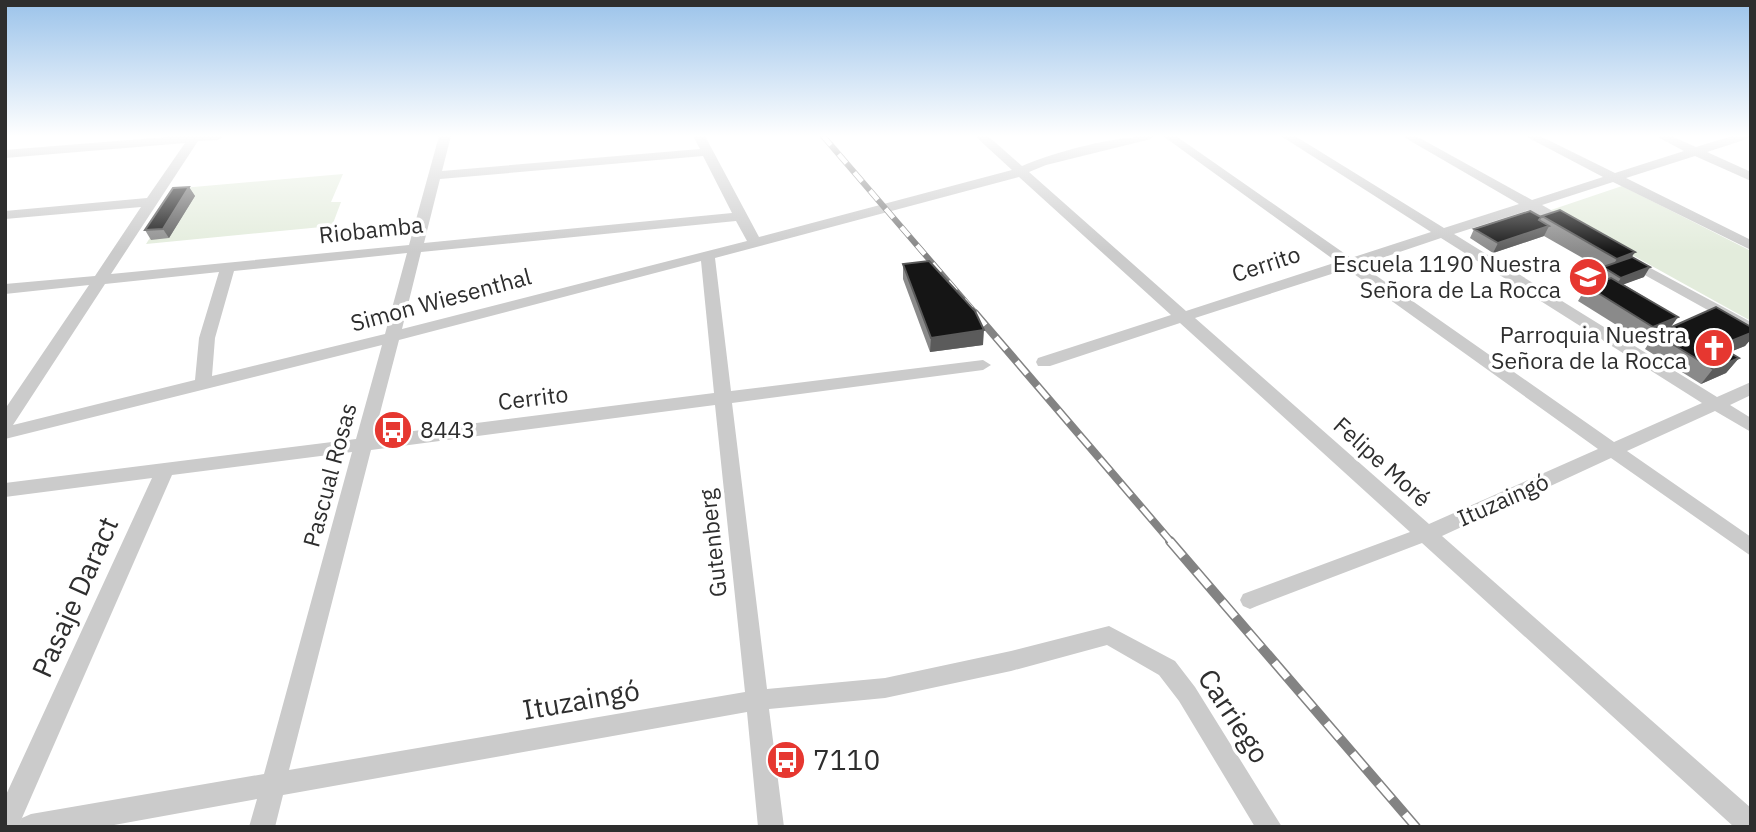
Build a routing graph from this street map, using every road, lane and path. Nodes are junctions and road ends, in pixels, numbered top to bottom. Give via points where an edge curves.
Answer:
1 (169, 175) edge
2 (447, 175) edge
3 (720, 175) edge
4 (1010, 175) edge
5 (1024, 175) edge
6 (1224, 175) edge
7 (1349, 175) edge
8 (1478, 175) edge
9 (1610, 175) edge
10 (1621, 175) edge
11 (434, 176) joint
12 (1614, 177) junction
13 (151, 202) junction
14 (1530, 204) junction
15 (5, 215) edge
16 (741, 216) junction
17 (1577, 231) edge
18 (1442, 233) junction
19 (754, 241) junction
20 (1751, 246) edge
21 (415, 248) junction
22 (1611, 250) edge
23 (707, 254) junction
24 (1350, 263) junction
25 (228, 267) junction
26 (100, 279) junction
27 (5, 289) edge
28 (1183, 317) junction
29 (1751, 329) edge
30 (392, 337) junction
31 (1044, 362) dead end
32 (983, 365) dead end
33 (203, 383) junction
34 (1751, 388) edge
35 (723, 398) junction
36 (1716, 404) junction
37 (5, 423) edge
38 (1751, 426) edge
39 (5, 433) edge
40 (363, 444) junction
41 (1613, 450) junction
42 (165, 470) junction
43 (5, 490) edge
44 (1426, 534) junction
45 (1751, 548) edge
46 (1250, 600) dead end
47 (1137, 649) joint
48 (757, 700) junction
49 (273, 785) junction
50 (5, 825) edge
51 (1751, 825) edge
52 (30, 827) edge
53 (262, 827) edge
54 (771, 827) edge
55 (1269, 827) edge

1 - 13 street
2 - 11 street
3 - 16 street
4 - 19 street, Simon Wiesenthal
5 - 28 street, Felipe Moré
6 - 24 street
7 - 18 street
8 - 14 street
9 - 12 street
10 - 12 street, Cerrito
11 - 21 street, Pascual Rosas
12 - 14 street, Cerrito
12 - 20 street
13 - 15 street
13 - 26 street
14 - 17 street
14 - 18 street, Cerrito
16 - 19 street
16 - 21 street, Riobamba
18 - 24 street, Cerrito
18 - 36 street
19 - 23 street, Simon Wiesenthal
21 - 25 street, Riobamba
21 - 30 street, Pascual Rosas
22 - 29 street
23 - 30 street, Simon Wiesenthal
23 - 35 street, Gutenberg
24 - 28 street, Cerrito
24 - 41 street
25 - 26 street, Riobamba
25 - 33 street via 207,338
26 - 27 street, Riobamba
26 - 37 street
28 - 31 street, Cerrito
28 - 44 street, Felipe Moré
30 - 33 street, Simon Wiesenthal
30 - 40 street, Pascual Rosas
32 - 35 street, Cerrito
33 - 39 street, Simon Wiesenthal
34 - 36 street, Ituzaingó
35 - 40 street, Cerrito
35 - 48 street, Gutenberg
36 - 38 street
36 - 41 street, Ituzaingó
40 - 42 street, Cerrito
40 - 49 street, Pascual Rosas
41 - 44 street, Ituzaingó
41 - 45 street
42 - 43 street, Cerrito
42 - 50 street, Pasaje Daract
44 - 46 street, Ituzaingó
44 - 51 street, Felipe Moré
47 - 48 street, Ituzaingó via 1109,635 885,688
47 - 55 street, Carriego via 1167,668 1187,694
48 - 49 street, Ituzaingó
48 - 54 street, Gutenberg
49 - 52 street, Ituzaingó
49 - 53 street, Pascual Rosas

